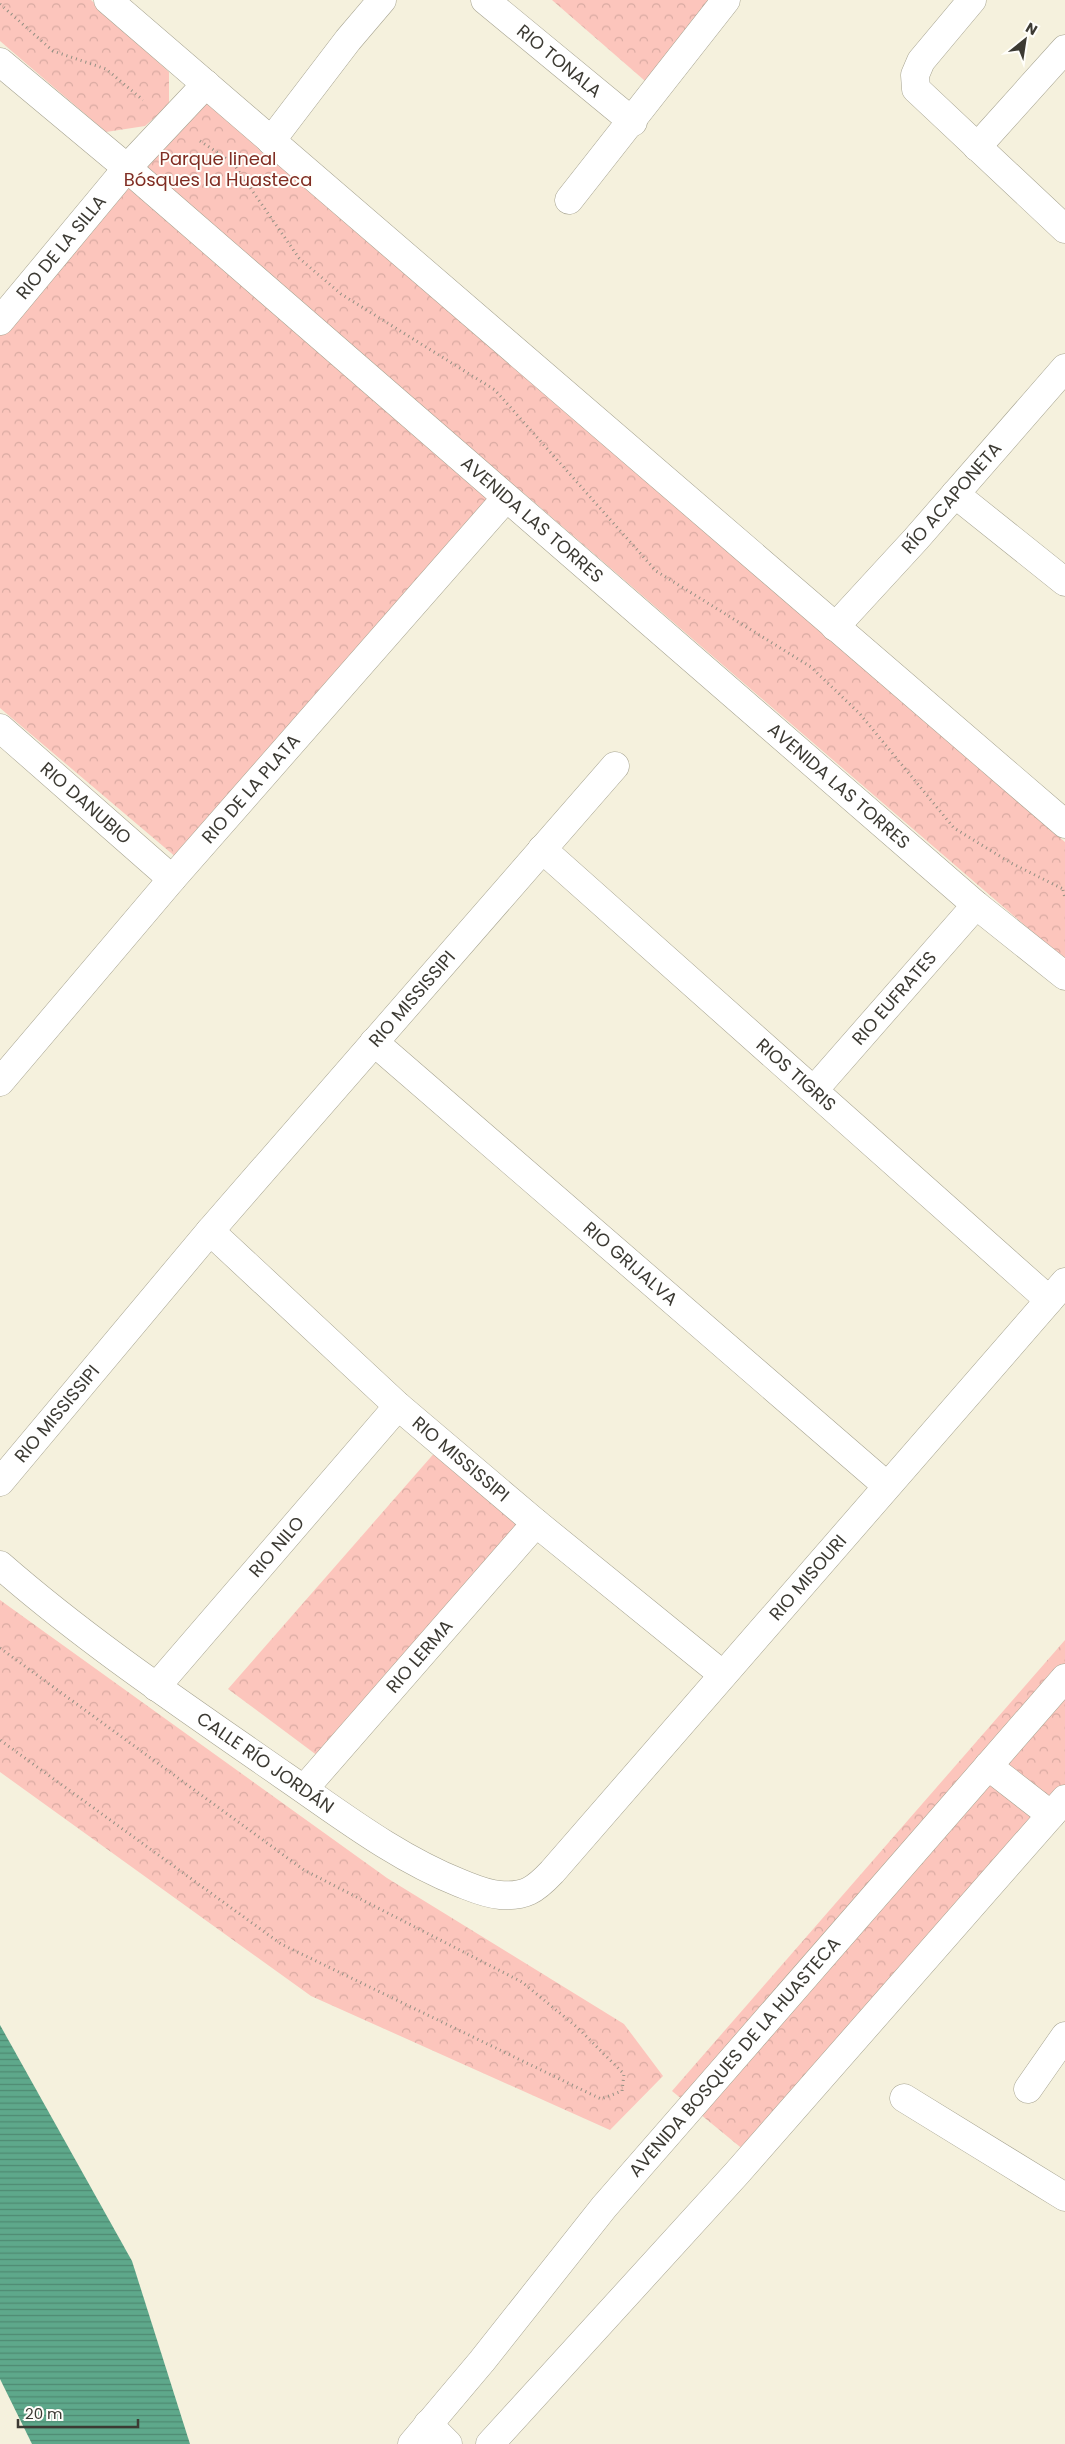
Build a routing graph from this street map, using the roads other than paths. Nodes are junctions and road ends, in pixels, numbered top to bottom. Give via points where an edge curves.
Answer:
1 (108, 0) edge
2 (382, 0) edge
3 (485, 0) edge
4 (726, 0) edge
5 (972, 0) edge
6 (1065, 48) edge
7 (0, 62) edge
8 (206, 84) junction
9 (633, 122) junction
10 (271, 141) junction
11 (977, 147) junction
12 (127, 168) junction
13 (569, 200) dead end
14 (1065, 228) edge
15 (0, 321) edge
16 (1065, 368) edge
17 (955, 494) junction
18 (506, 498) junction
19 (1065, 582) edge
20 (836, 627) junction
21 (0, 728) edge
22 (615, 766) dead end
23 (1065, 824) edge
24 (542, 849) junction
25 (172, 879) junction
26 (976, 905) junction
27 (1065, 976) edge
28 (374, 1042) junction
29 (0, 1082) edge
30 (814, 1090) junction
31 (210, 1231) junction
32 (1057, 1291) edge
33 (398, 1406) junction
34 (0, 1482) edge
35 (886, 1485) junction
36 (536, 1523) junction
37 (0, 1565) edge
38 (722, 1674) junction
39 (1065, 1678) edge
40 (156, 1687) junction
41 (988, 1766) junction
42 (304, 1789) junction
43 (1058, 1807) edge
44 (552, 1872) joint
45 (1065, 2036) edge
46 (1028, 2088) dead end
47 (904, 2098) dead end
48 (1065, 2197) edge
49 (420, 2434) edge
50 (448, 2444) edge
51 (490, 2444) edge

1 - 8 street
2 - 10 street
3 - 9 street, RIO TONALA
4 - 9 street
5 - 11 street via 921,61 915,75 916,89
6 - 11 street
7 - 12 street, AVENIDA LAS TORRES
8 - 10 street
8 - 12 street, RIO DE LA SILLA
9 - 13 street
10 - 20 street
11 - 14 street
12 - 15 street, RIO DE LA SILLA
12 - 18 street, AVENIDA LAS TORRES
16 - 17 street, RÍO ACAPONETA
17 - 19 street
17 - 20 street, RÍO ACAPONETA
18 - 25 street, RIO DE LA PLATA
18 - 26 street, AVENIDA LAS TORRES
20 - 23 street
21 - 25 street, RIO DANUBIO
22 - 24 street, RIO MISSISSIPI
24 - 28 street, RIO MISSISSIPI
24 - 30 street, RIOS TIGRIS
25 - 29 street, RIO DE LA PLATA
26 - 27 street, AVENIDA LAS TORRES
26 - 30 street, RIO EUFRATES
28 - 31 street, RIO MISSISSIPI
28 - 35 street, RIO GRIJALVA
30 - 32 street, RIOS TIGRIS
31 - 33 street, RIO MISSISSIPI
31 - 34 street, RIO MISSISSIPI
32 - 35 street, RIO MISOURI
33 - 36 street, RIO MISSISSIPI
33 - 40 street, RIO NILO
35 - 38 street, RIO MISOURI
36 - 38 street, RIO MISSISSIPI
36 - 42 street, RIO LERMA
37 - 40 street, CALLE RÍO JORDÁN
38 - 44 street, RIO MISOURI
39 - 41 street, AVENIDA BOSQUES DE LA HUASTECA
40 - 42 street, CALLE RÍO JORDÁN
41 - 43 street
41 - 49 street, AVENIDA BOSQUES DE LA HUASTECA via 604,2207
42 - 44 street, CALLE RÍO JORDÁN via 405,1857 481,1892 524,1894 535,1890
43 - 51 street via 737,2173
45 - 46 street
47 - 48 street
49 - 50 street

